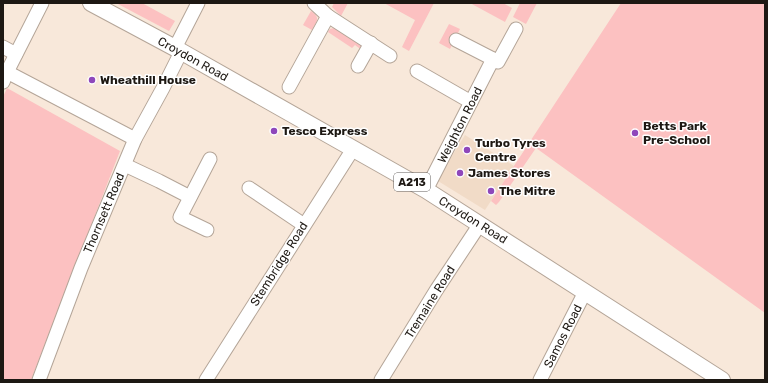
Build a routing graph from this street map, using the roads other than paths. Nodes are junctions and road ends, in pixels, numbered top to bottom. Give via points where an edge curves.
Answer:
1 (42, 3) edge
2 (91, 3) edge
3 (198, 3) edge
4 (314, 3) edge
5 (328, 16) junction
6 (516, 29) dead end
7 (456, 40) dead end
8 (371, 43) junction
9 (3, 47) edge
10 (178, 50) junction
11 (16, 54) junction
12 (390, 56) dead end
13 (493, 59) junction
14 (358, 66) dead end
15 (417, 71) dead end
16 (5, 77) edge
17 (289, 87) dead end
18 (471, 102) junction
19 (135, 139) junction
20 (353, 149) junction
21 (210, 159) dead end
22 (125, 165) junction
23 (249, 188) dead end
24 (426, 190) junction
25 (190, 197) junction
26 (480, 224) junction
27 (304, 225) junction
28 (207, 230) dead end
29 (585, 292) junction
30 (39, 380) edge
31 (206, 380) edge
32 (381, 380) edge
33 (540, 380) edge
34 (722, 380) edge

1 - 11 street
2 - 10 main road, Croydon Road / A213
3 - 10 street, Thornsett Road
4 - 5 street
5 - 8 street
5 - 17 street
6 - 13 street, Weighton Road via 498,62
7 - 13 street
8 - 12 street
8 - 14 street
9 - 11 street
10 - 19 street, Thornsett Road via 163,88
10 - 20 main road, Croydon Road / A213
11 - 16 street
13 - 18 street, Weighton Road
15 - 18 street
16 - 19 street
18 - 24 street, Weighton Road
19 - 22 street, Thornsett Road
20 - 24 main road, Croydon Road / A213
20 - 27 street, Stembridge Road
21 - 25 street
22 - 25 street
22 - 30 street, Thornsett Road via 81,268
23 - 27 street
24 - 26 main road, Croydon Road / A213
25 - 28 street via 180,217
26 - 29 main road, Croydon Road / A213
26 - 32 street, Tremaine Road
27 - 31 street, Stembridge Road
29 - 33 street, Samos Road
29 - 34 main road, Croydon Road / A213

